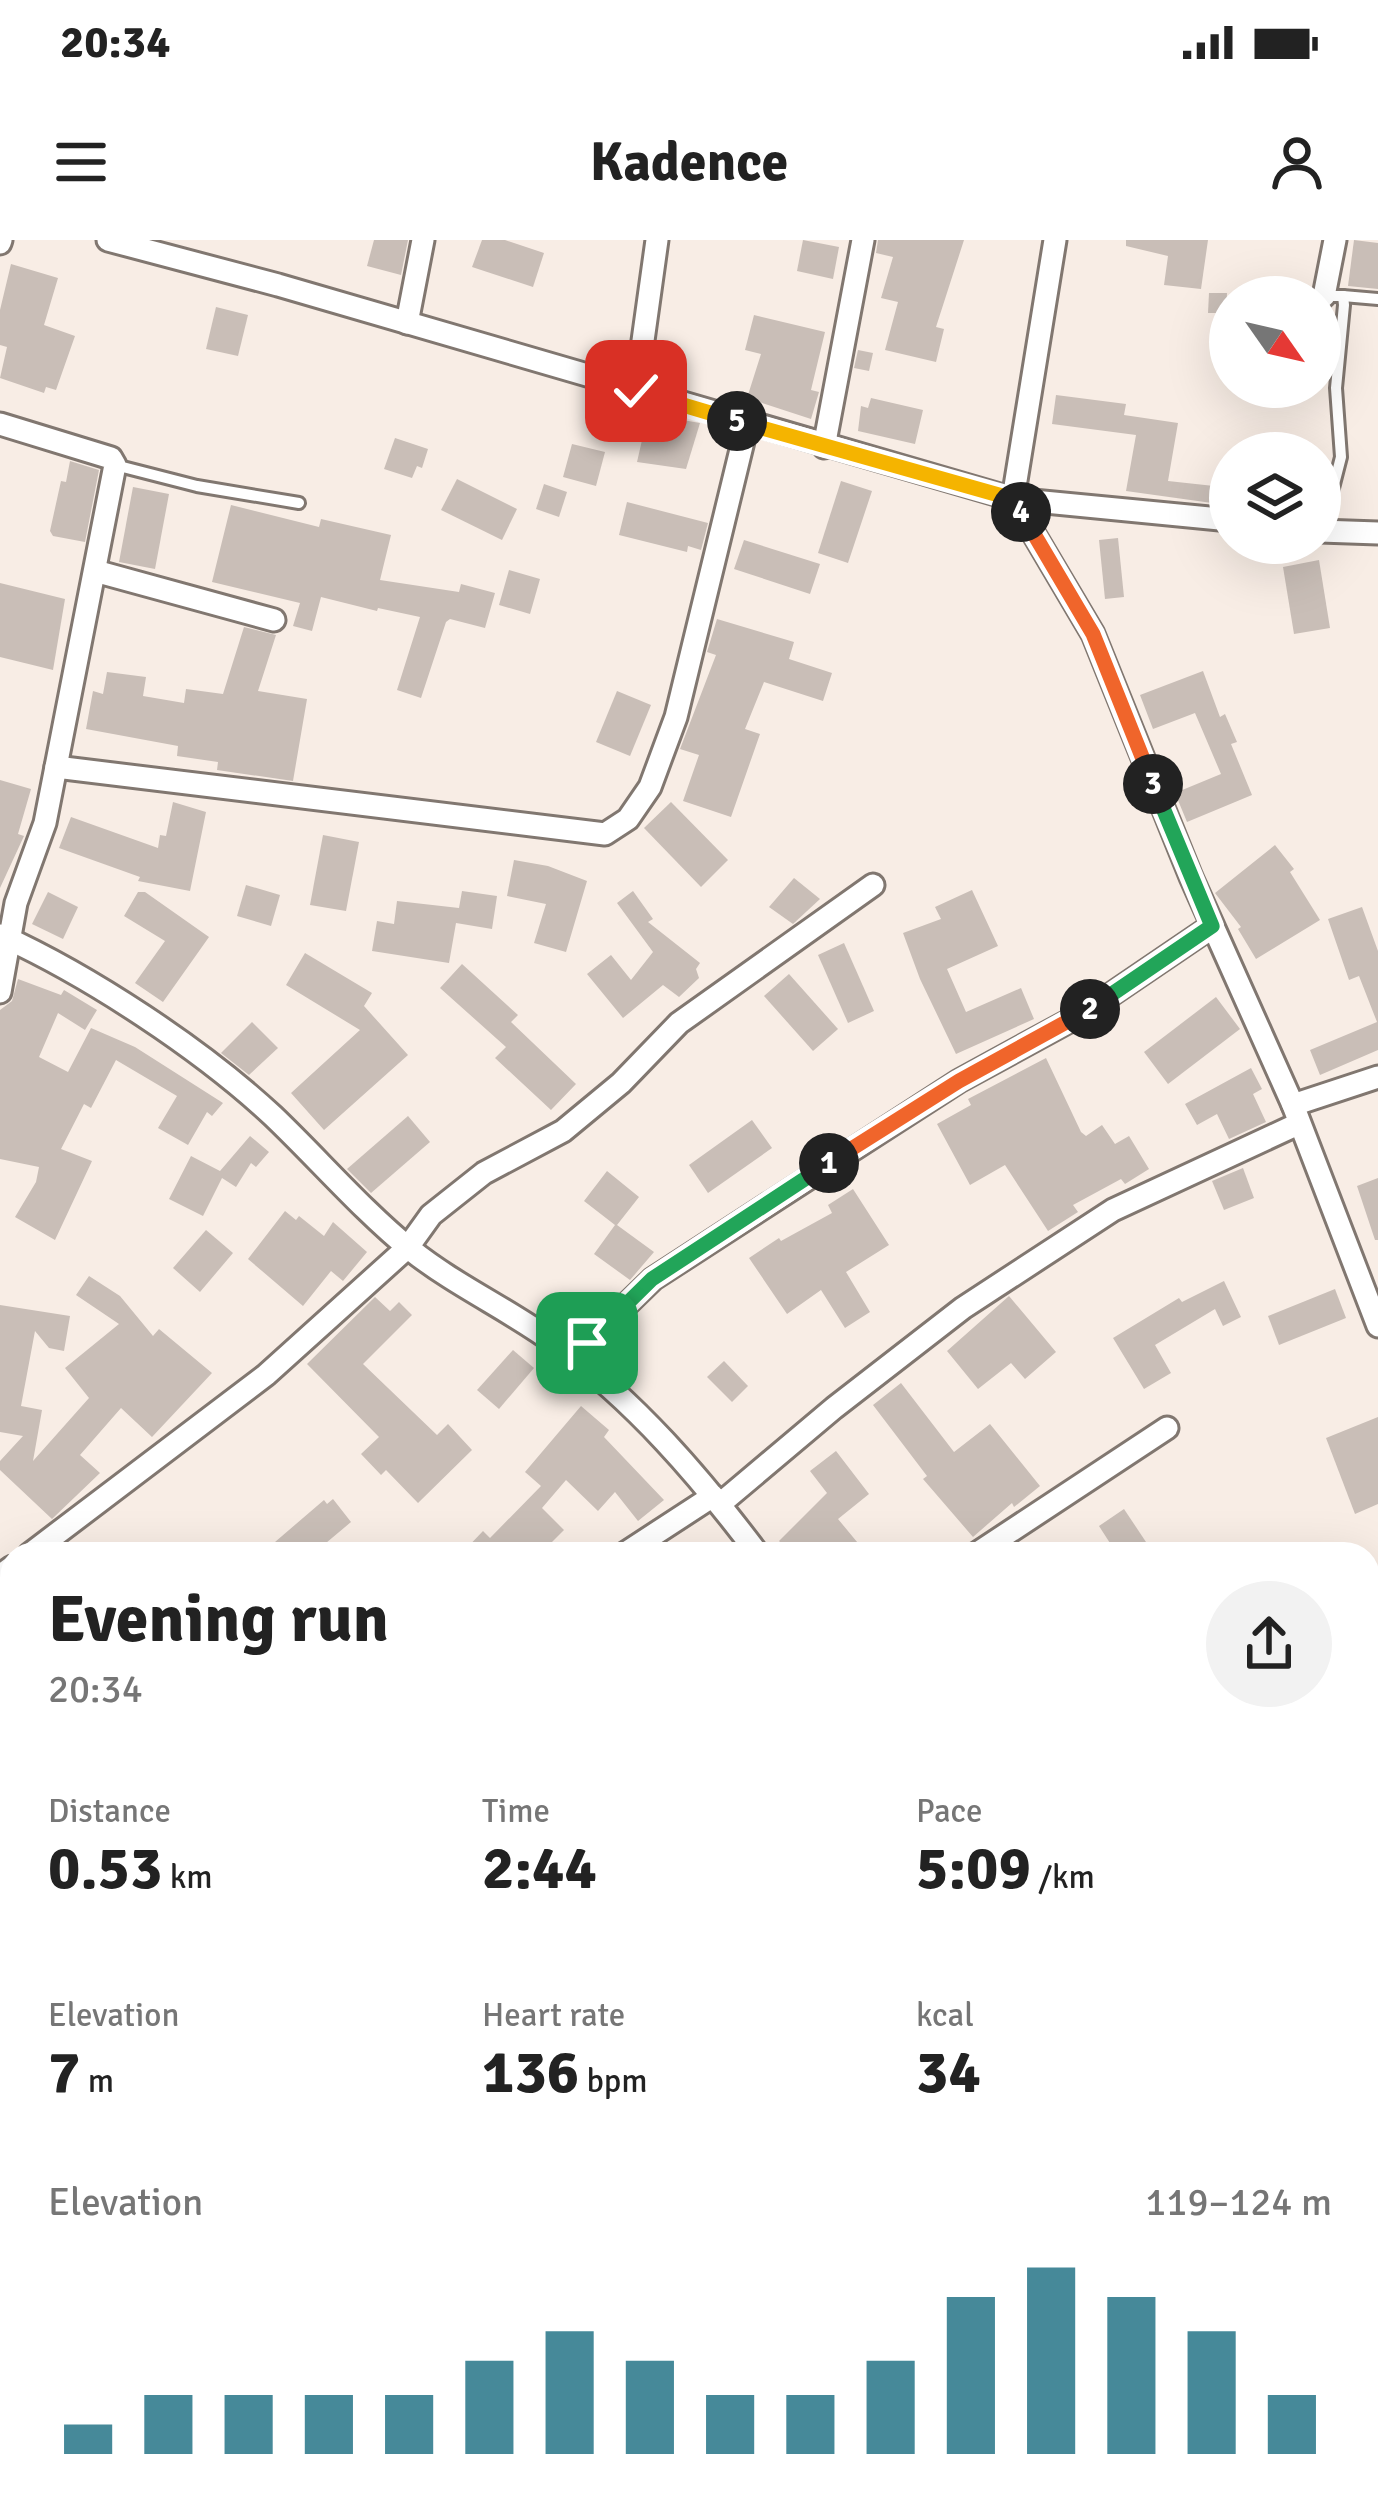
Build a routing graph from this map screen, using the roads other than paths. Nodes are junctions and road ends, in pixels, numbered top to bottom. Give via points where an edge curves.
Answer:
1 (108, 240) edge
2 (423, 240) edge
3 (657, 240) edge
4 (863, 240) edge
5 (1055, 240) edge
6 (1335, 240) edge
7 (1334, 276) edge
8 (1341, 296) edge
9 (1378, 299) edge
10 (407, 323) junction
11 (636, 391) junction
12 (0, 424) edge
13 (747, 424) junction
14 (824, 447) junction
15 (115, 465) junction
16 (1013, 499) junction
17 (299, 503) dead end
18 (1209, 518) edge
19 (1341, 531) edge
20 (1378, 532) edge
21 (94, 571) junction
22 (274, 620) dead end
23 (56, 767) junction
24 (873, 885) dead end
25 (1212, 926) junction
26 (5, 938) edge
27 (0, 992) edge
28 (1378, 1077) edge
29 (1295, 1114) junction
30 (408, 1247) junction
31 (1378, 1326) edge
32 (579, 1362) junction
33 (1168, 1428) dead end
34 (717, 1500) junction
35 (46, 1542) edge
36 (645, 1542) edge
37 (749, 1542) edge
38 (994, 1542) edge

1 - 10 street
2 - 10 street
3 - 11 street
4 - 14 street
5 - 16 street
6 - 7 street
8 - 9 lane
10 - 11 street
11 - 13 street
12 - 15 street
13 - 14 street
13 - 23 street via 676,717 650,787 628,819 605,834
14 - 16 street
15 - 17 lane
15 - 21 street
16 - 18 street
16 - 25 street via 1093,634
19 - 20 street
21 - 22 street
21 - 23 street
23 - 26 street
24 - 30 street via 679,1023 563,1131 484,1173 430,1215
25 - 29 street
25 - 32 street via 652,1279 587,1343
26 - 27 street
26 - 30 street via 210,1065
28 - 29 street
29 - 31 street
29 - 34 street via 1113,1210 1000,1283
30 - 32 street
30 - 35 street via 266,1375
32 - 34 street
33 - 38 street
34 - 36 street
34 - 37 street

